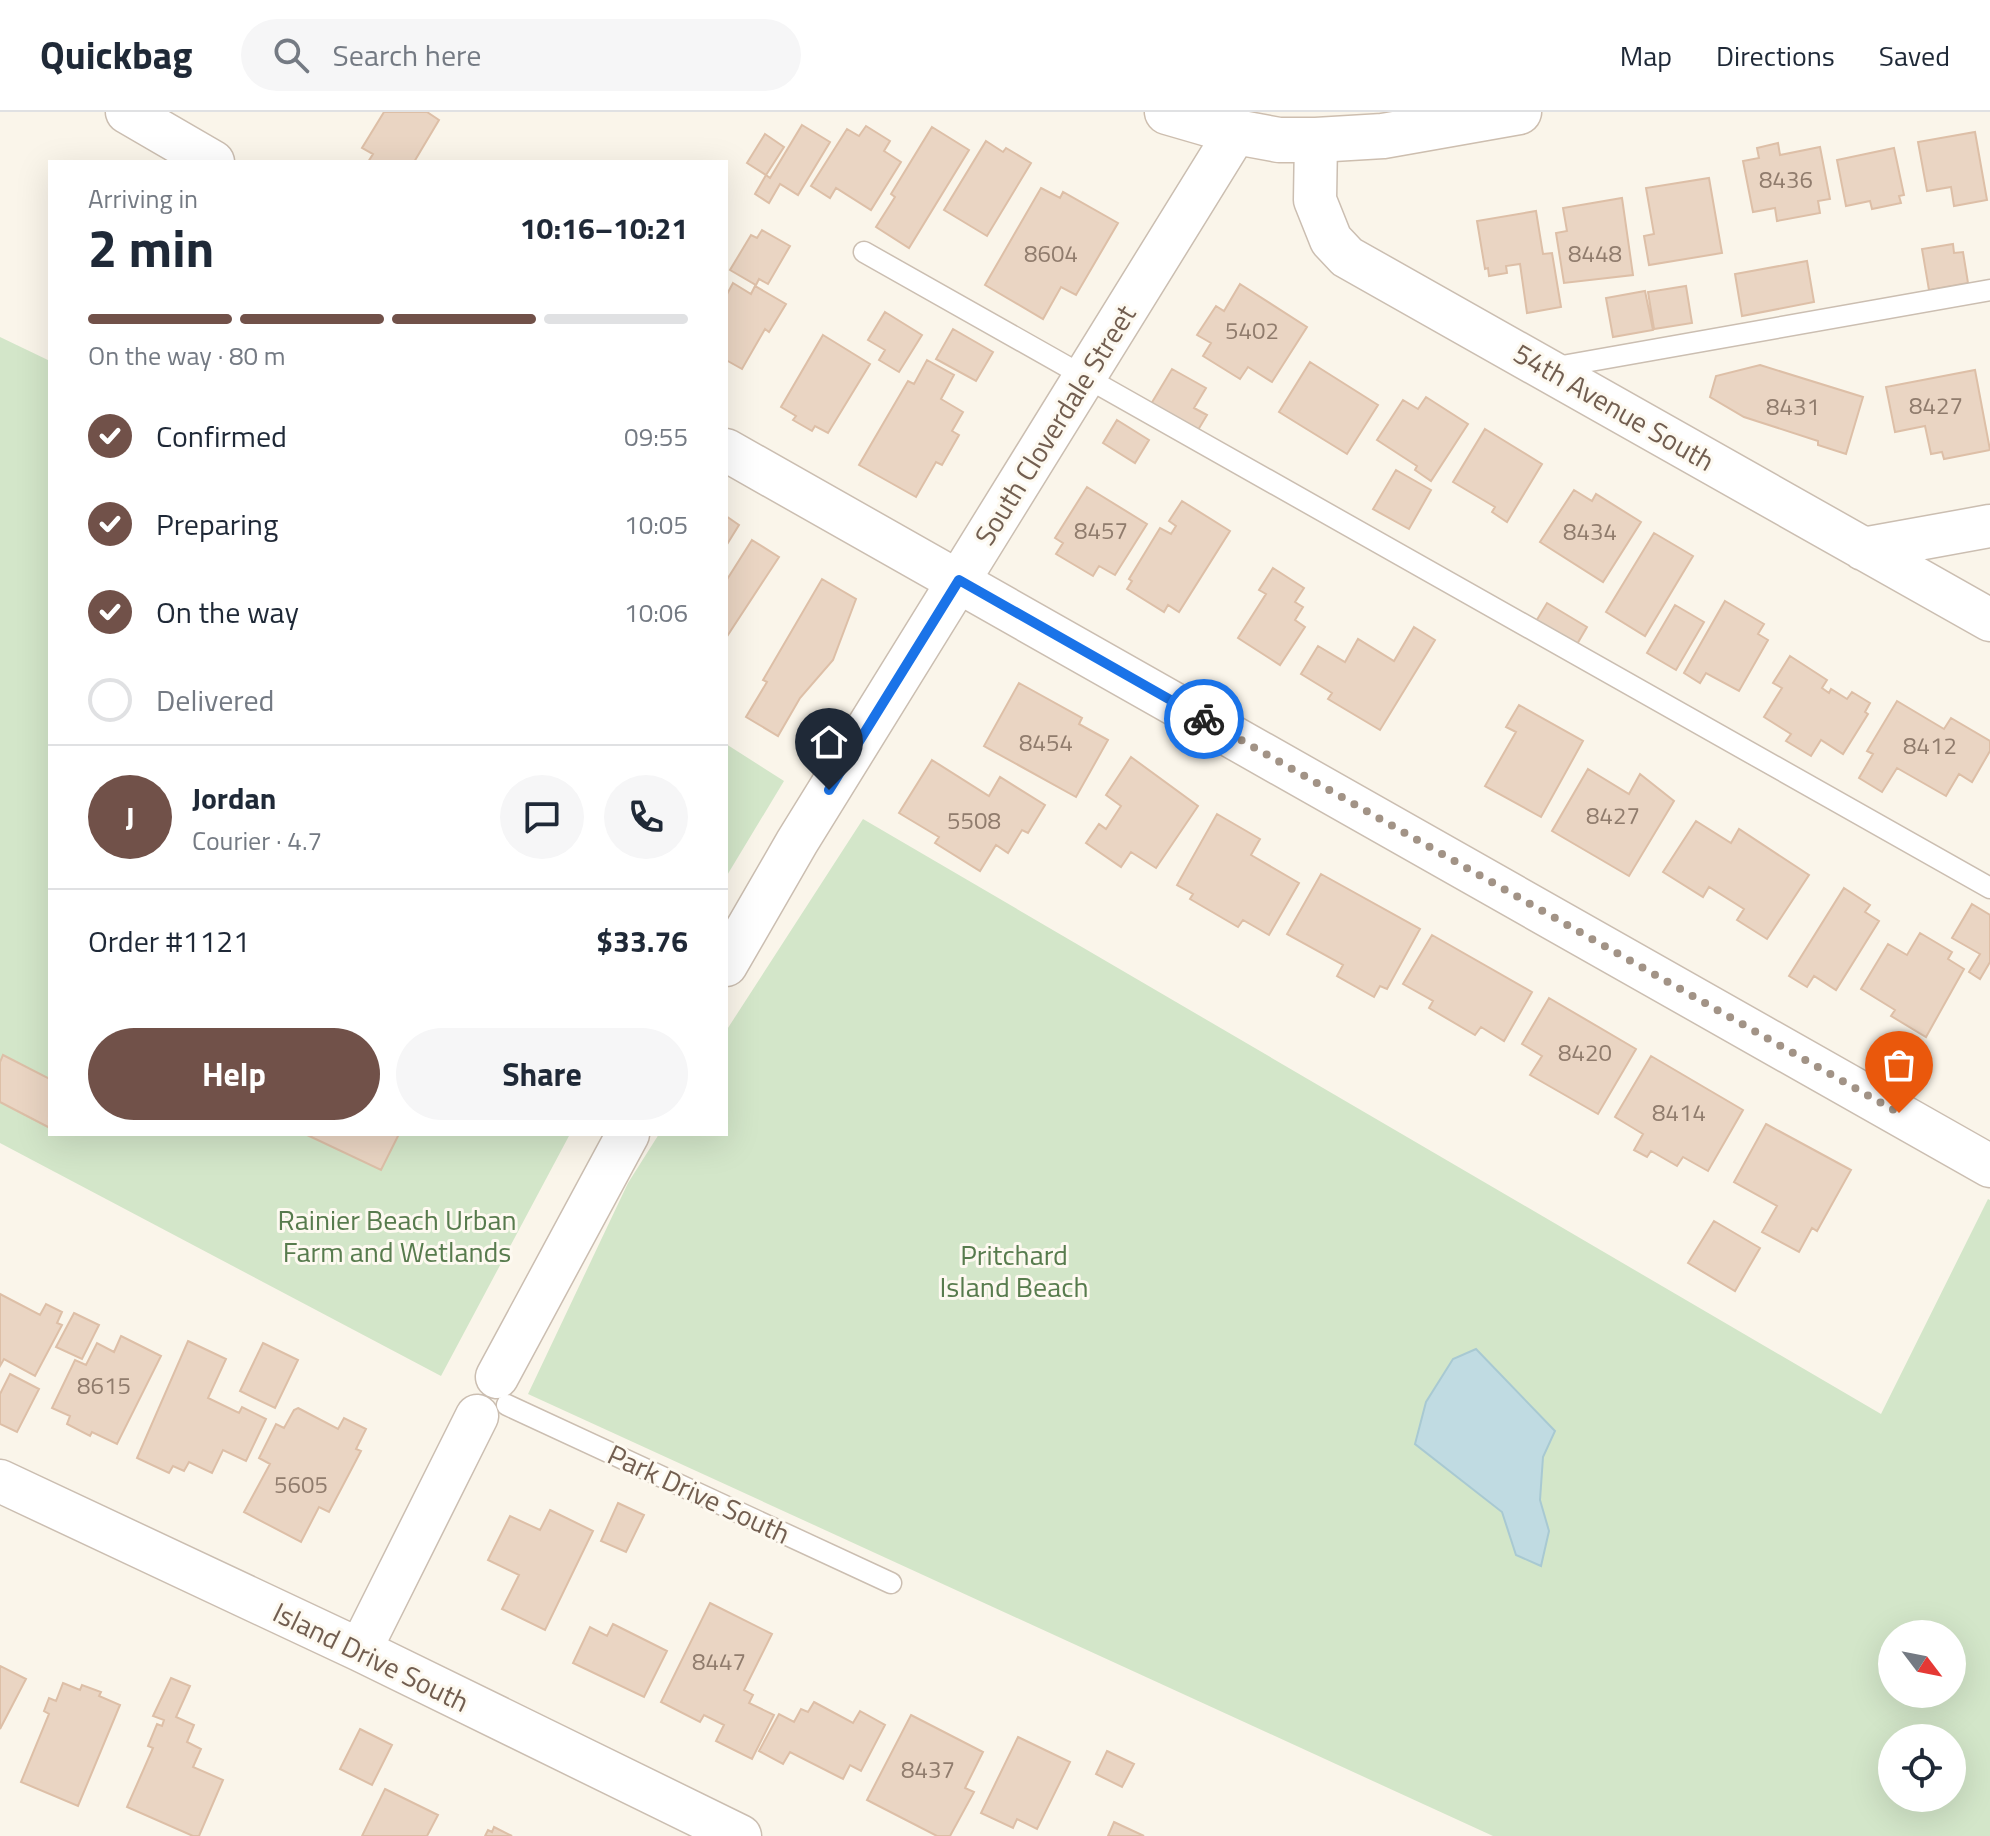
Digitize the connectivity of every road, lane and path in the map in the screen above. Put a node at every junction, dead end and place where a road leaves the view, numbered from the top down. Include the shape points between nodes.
1 (127, 112) edge
2 (1167, 112) edge
3 (1519, 112) edge
4 (1236, 132) junction
5 (1316, 140) junction
6 (210, 160) edge
7 (864, 252) dead end
8 (1990, 290) edge
9 (1547, 368) junction
10 (1085, 376) junction
11 (728, 451) edge
12 (1990, 526) edge
13 (1863, 549) junction
14 (959, 580) junction
15 (1990, 620) edge
16 (1990, 888) edge
17 (728, 962) edge
18 (627, 1136) edge
19 (1990, 1166) edge
20 (494, 1399) junction
21 (0, 1481) edge
22 (891, 1583) dead end
23 (360, 1650) junction
24 (740, 1836) edge

1 - 6 street
2 - 4 street
3 - 5 street via 1383,136
4 - 5 street
4 - 10 street, South Cloverdale Street
5 - 9 street, 54th Avenue South via 1315,200 1331,240 1347,257
7 - 10 lane
8 - 9 lane
9 - 13 street, 54th Avenue South
10 - 14 street, South Cloverdale Street
10 - 16 lane
11 - 14 street
12 - 13 street
13 - 15 street, 54th Avenue South
14 - 17 street, South Cloverdale Street
14 - 19 street
18 - 20 street
20 - 22 lane, Park Drive South
20 - 23 street
21 - 23 street, Island Drive South
23 - 24 street, Island Drive South

